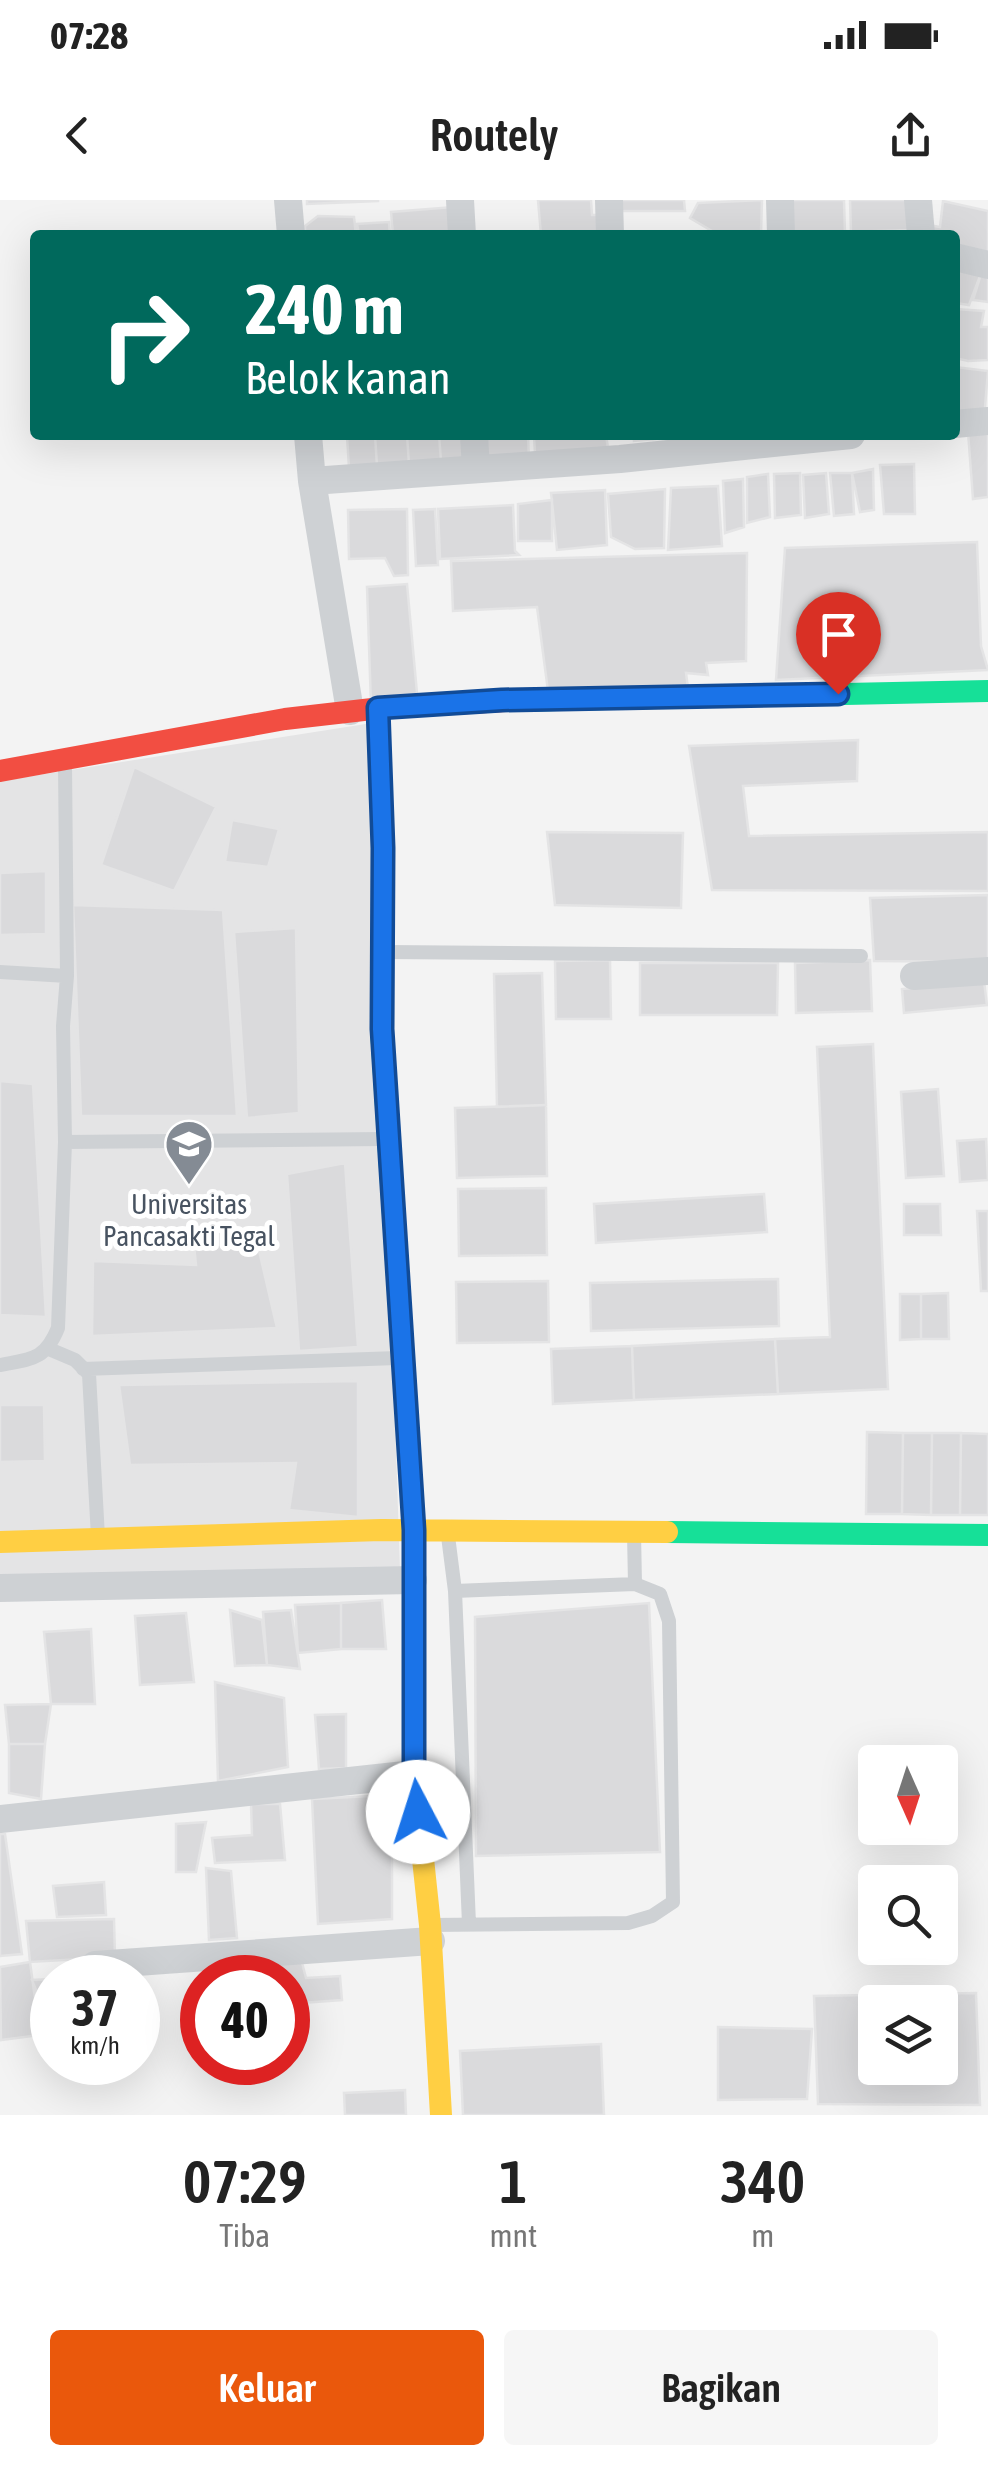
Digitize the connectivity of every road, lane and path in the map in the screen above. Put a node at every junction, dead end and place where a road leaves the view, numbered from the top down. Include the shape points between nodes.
1 (288, 200) edge
2 (460, 200) edge
3 (609, 200) edge
4 (780, 200) edge
5 (918, 200) edge
6 (291, 230) edge
7 (462, 230) edge
8 (610, 230) edge
9 (781, 230) edge
10 (920, 230) edge
11 (960, 258) edge
12 (988, 265) edge
13 (988, 421) edge
14 (960, 424) edge
15 (308, 440) edge
16 (474, 440) edge
17 (749, 440) edge
18 (620, 447) edge
19 (476, 469) junction
20 (312, 481) junction
21 (988, 691) edge
22 (378, 708) junction
23 (350, 712) junction
24 (65, 758) junction
25 (0, 771) edge
26 (380, 952) junction
27 (861, 956) dead end
28 (988, 971) edge
29 (0, 972) edge
30 (67, 976) junction
31 (914, 976) dead end
32 (390, 1140) junction
33 (65, 1142) junction
34 (50, 1349) junction
35 (403, 1358) junction
36 (0, 1365) edge
37 (83, 1368) junction
38 (414, 1530) junction
39 (447, 1530) junction
40 (634, 1532) junction
41 (988, 1535) edge
42 (98, 1538) junction
43 (0, 1542) edge
44 (414, 1580) junction
45 (635, 1584) junction
46 (0, 1588) edge
47 (454, 1591) junction
48 (414, 1774) junction
49 (0, 1818) edge
50 (470, 1924) junction
51 (431, 1933) junction
52 (160, 1960) edge
53 (441, 2115) edge

1 - 6 street
2 - 7 street
3 - 8 street
4 - 9 street
5 - 10 street
11 - 12 street
13 - 14 street
15 - 20 street
16 - 19 street
17 - 18 street
18 - 19 street
19 - 20 street
20 - 23 street
21 - 22 street
22 - 23 street
22 - 26 street
23 - 24 street
24 - 25 street
24 - 30 lane
26 - 27 lane
26 - 32 street
28 - 31 street
29 - 30 lane
30 - 33 lane
32 - 33 lane
32 - 35 street
33 - 34 lane via 58,1328
34 - 36 lane
34 - 37 lane
35 - 37 lane
35 - 38 street
37 - 42 lane via 93,1404
38 - 39 street
38 - 42 street
38 - 44 street
39 - 40 street
39 - 47 lane
40 - 41 street
40 - 45 lane
42 - 43 street
44 - 46 street
44 - 48 street
45 - 47 lane
45 - 50 lane via 660,1594 668,1621 673,1902 628,1923
47 - 50 lane
48 - 49 street
48 - 51 street
50 - 51 lane
51 - 52 street
51 - 53 street

